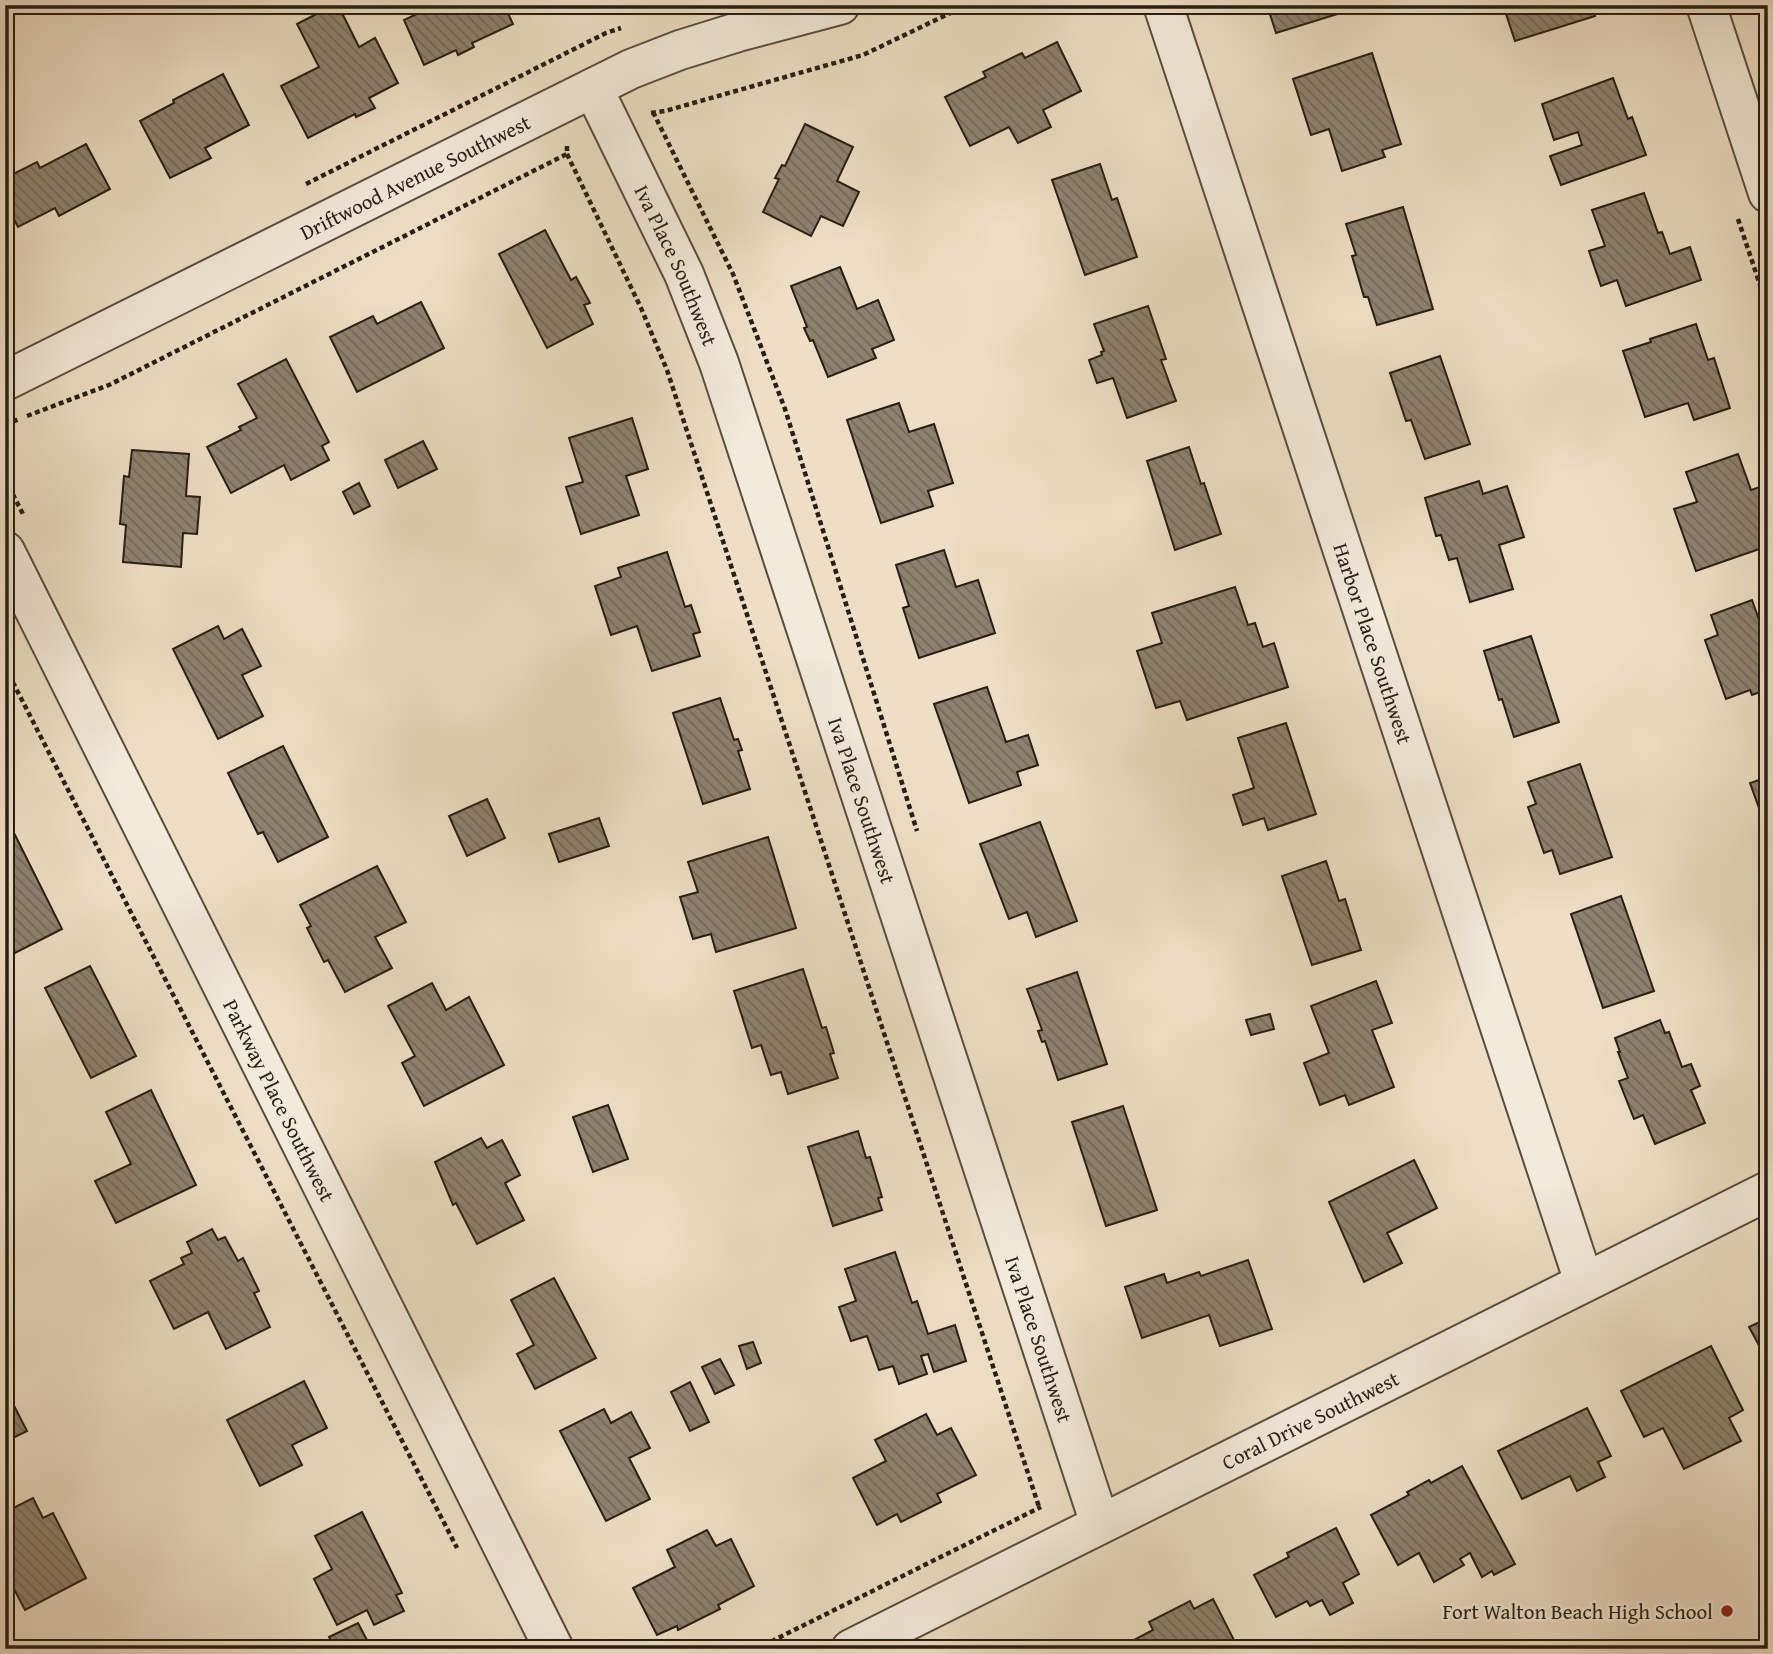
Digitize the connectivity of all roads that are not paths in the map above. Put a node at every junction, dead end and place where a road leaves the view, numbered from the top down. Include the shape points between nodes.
1 (840, 5) edge
2 (1163, 5) edge
3 (1706, 5) edge
4 (600, 102) junction
5 (1768, 193) edge
6 (5, 382) edge
7 (5, 551) edge
8 (1768, 1191) edge
9 (1584, 1282) junction
10 (1100, 1524) junction
11 (554, 1649) edge
12 (851, 1649) edge

1 - 4 street, Driftwood Avenue Southwest via 680,50 631,69
2 - 9 street, Harbor Place Southwest
3 - 5 street
4 - 6 street, Driftwood Avenue Southwest
4 - 10 street, Iva Place Southwest via 684,274 719,363
7 - 11 street, Parkway Place Southwest
8 - 9 street, Coral Drive Southwest
9 - 10 street, Coral Drive Southwest
10 - 12 street, Coral Drive Southwest

